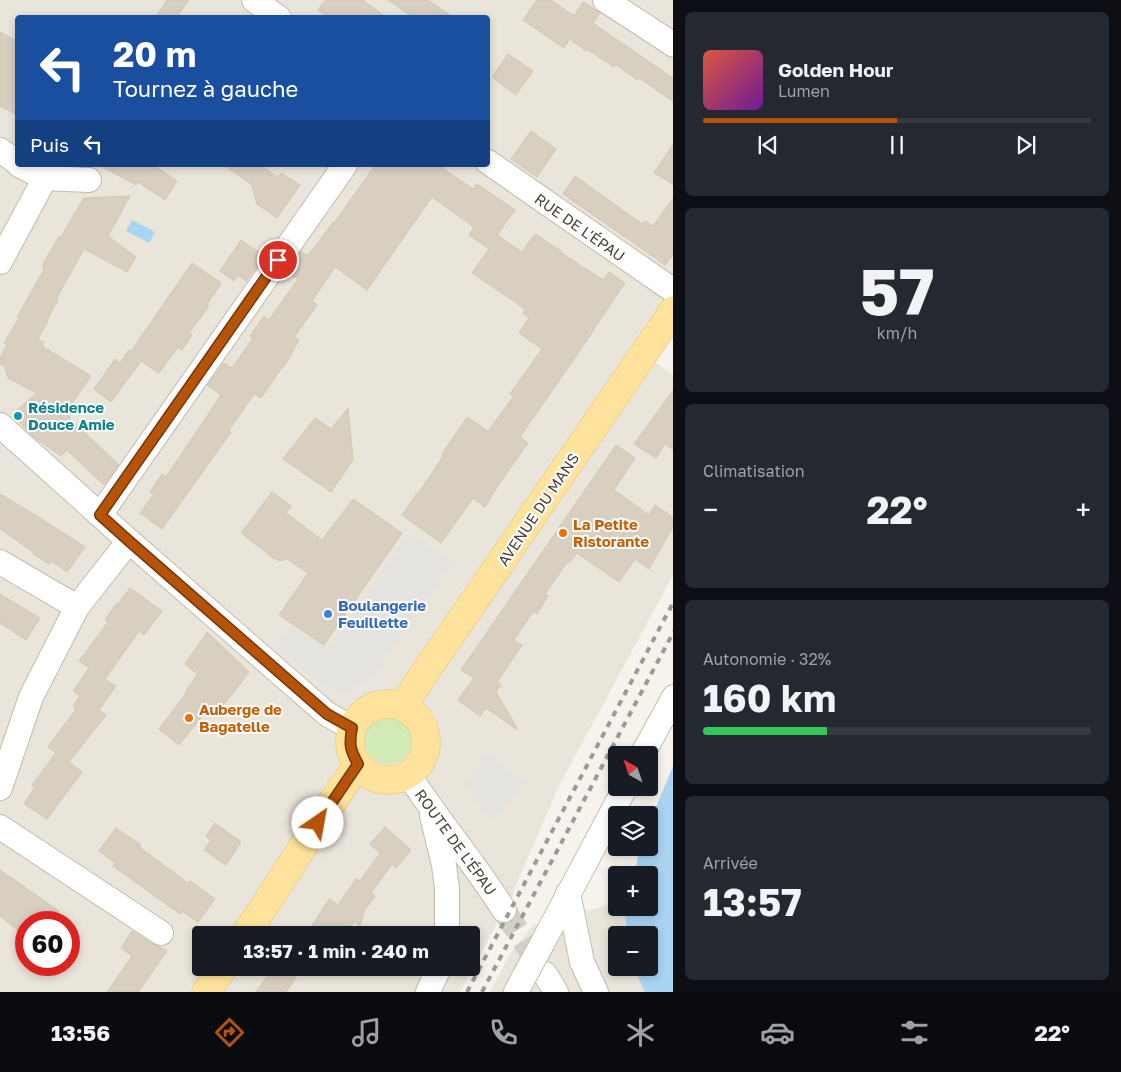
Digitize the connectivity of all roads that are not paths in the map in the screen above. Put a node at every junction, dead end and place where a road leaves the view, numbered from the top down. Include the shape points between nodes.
1 (254, 0) edge
2 (605, 0) edge
3 (275, 15) edge
4 (673, 44) edge
5 (0, 150) edge
6 (15, 162) edge
7 (490, 163) edge
8 (24, 167) edge
9 (344, 167) edge
10 (45, 178) junction
11 (89, 180) dead end
12 (0, 262) edge
13 (673, 290) edge
14 (673, 311) edge
15 (0, 424) edge
16 (100, 515) junction
17 (129, 541) junction
18 (0, 562) edge
19 (77, 607) junction
20 (673, 699) edge
21 (402, 706) junction
22 (352, 728) junction
23 (647, 746) edge
24 (358, 764) junction
25 (408, 774) junction
26 (0, 788) edge
27 (621, 796) edge
28 (430, 807) junction
29 (0, 827) edge
30 (568, 893) junction
31 (504, 910) tunnel mouth
32 (252, 926) edge
33 (448, 926) edge
34 (161, 933) dead end
35 (217, 976) edge
36 (538, 984) edge
37 (206, 992) edge
38 (596, 992) edge

1 - 3 street
2 - 4 street
5 - 6 street
7 - 13 street, RUE DE L'ÉPAU
8 - 10 street
9 - 16 street
10 - 11 street
10 - 12 street
14 - 21 main road, AVENUE DU MANS
15 - 16 street
16 - 17 street
17 - 19 street
17 - 22 street via 327,714
18 - 19 street
19 - 26 street via 31,697
20 - 23 street
21 - 22 main road via 377,705 366,711
21 - 25 main road via 419,720 426,742 419,763
22 - 24 main road via 350,746
24 - 25 main road via 364,772 383,779
24 - 32 main road
25 - 28 street, ROUTE DE L'ÉPAU
27 - 30 street
28 - 31 street, ROUTE DE L'ÉPAU
28 - 33 street via 444,865
29 - 34 street
30 - 36 street, bridge via 543,942
30 - 38 street via 582,962
35 - 37 main road

